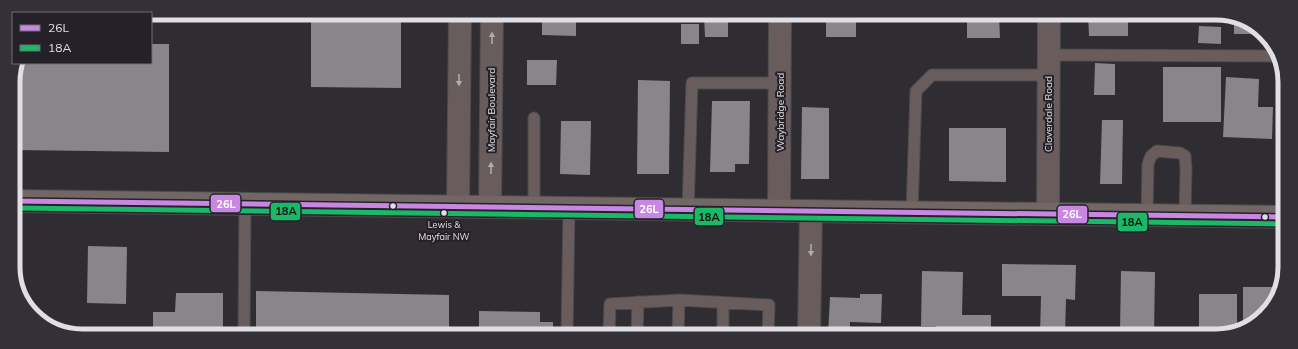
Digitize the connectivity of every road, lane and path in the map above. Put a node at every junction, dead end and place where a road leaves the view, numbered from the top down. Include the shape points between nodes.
1 (460, 20) edge
2 (492, 20) edge
3 (780, 20) edge
4 (1049, 20) edge
5 (1272, 56) edge
6 (1049, 65) junction
7 (780, 83) junction
8 (534, 118) dead end
9 (20, 202) edge
10 (245, 204) junction
11 (458, 207) junction
12 (490, 207) junction
13 (534, 208) junction
14 (569, 208) junction
15 (688, 210) junction
16 (779, 211) junction
17 (811, 211) junction
18 (912, 212) junction
19 (1048, 214) junction
20 (1146, 215) junction
21 (1185, 215) junction
22 (1278, 217) edge
23 (679, 300) junction
24 (638, 302) junction
25 (723, 304) junction
26 (244, 329) edge
27 (567, 329) edge
28 (609, 329) edge
29 (637, 329) edge
30 (678, 329) edge
31 (723, 329) edge
32 (768, 329) edge
33 (809, 329) edge

1 -> 11 street
12 -> 2 street, Mayfair Boulevard
3 - 7 street, Waybridge Road
4 - 6 street, Cloverdale Road
5 - 6 lane
6 - 18 lane via 932,75 916,91
6 - 19 street, Cloverdale Road
7 - 15 lane via 692,83
7 - 16 street, Waybridge Road
8 - 13 lane
9 - 10 main road
10 - 11 main road
10 - 26 lane
11 - 12 main road
12 - 13 main road
13 - 14 main road
14 - 15 main road
14 - 27 lane
15 - 16 main road
16 - 17 main road
17 - 18 main road
17 -> 33 street
18 - 19 main road
19 - 20 main road
20 - 21 main road
20 - 21 lane via 1148,164 1151,156 1157,151 1180,152 1185,156
21 - 22 main road
23 - 24 lane
23 - 25 lane
23 - 30 lane
24 - 28 lane via 610,304
24 - 29 lane
25 - 31 lane
25 - 32 lane via 769,305

